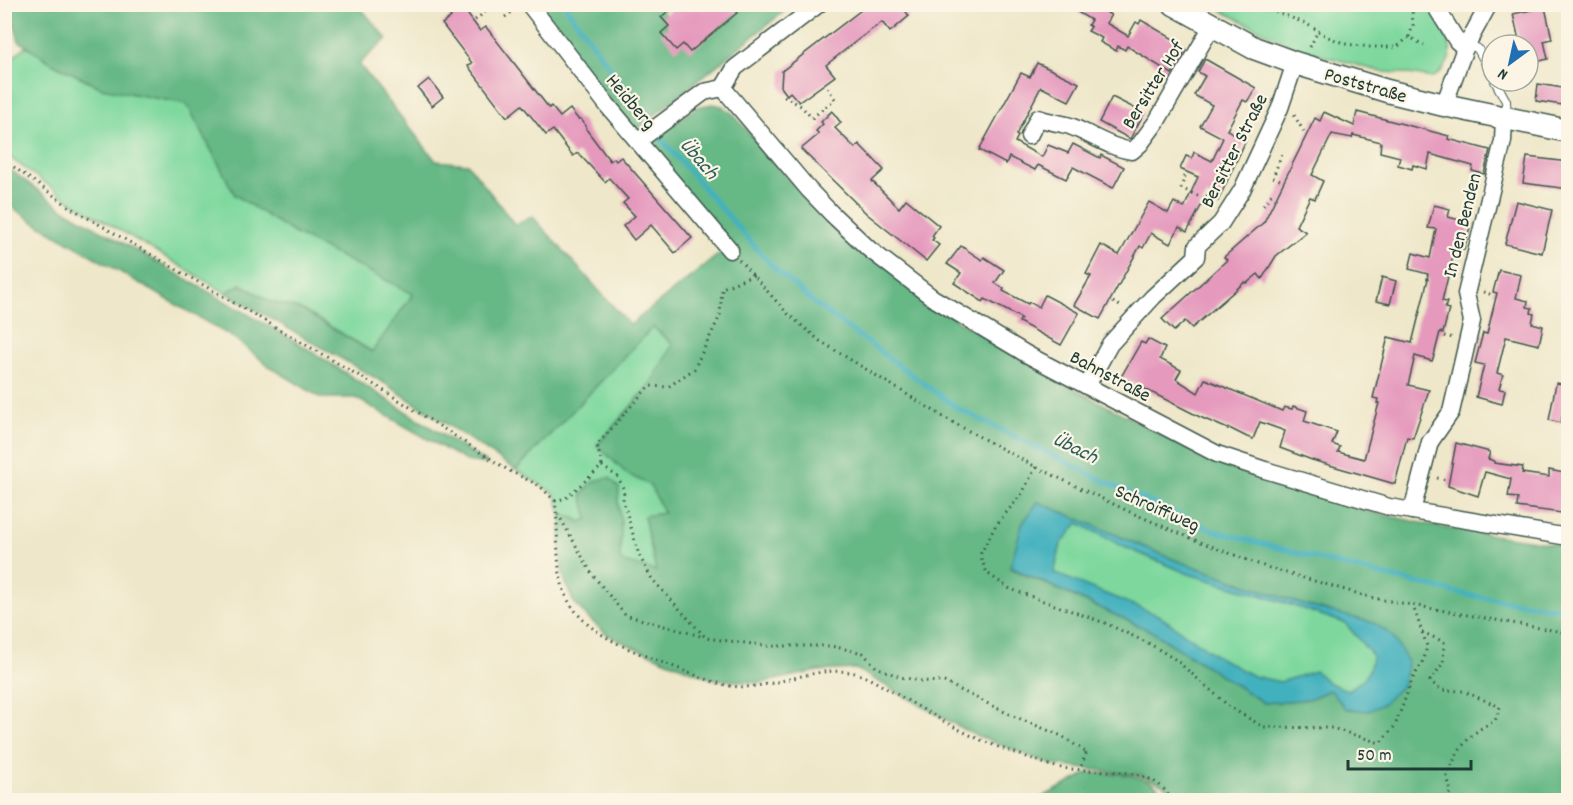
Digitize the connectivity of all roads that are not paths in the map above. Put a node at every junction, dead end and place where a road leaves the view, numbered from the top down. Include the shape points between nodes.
1 (529, 4) edge
2 (819, 4) edge
3 (1174, 4) edge
4 (1434, 4) edge
5 (1488, 4) edge
6 (1212, 26) junction
7 (1466, 45) junction
8 (1480, 53) edge
9 (1301, 59) junction
10 (723, 88) junction
11 (1502, 93) edge
12 (1444, 105) junction
13 (1505, 118) junction
14 (1569, 131) edge
15 (1029, 136) dead end
16 (638, 141) junction
17 (730, 250) road end
18 (1087, 386) junction
19 (1412, 511) junction
20 (1569, 537) edge

1 - 16 street, Heidberg
2 - 10 street via 735,68
3 - 6 main road, Poststraße
4 - 7 street via 1457,41
5 - 7 street
6 - 9 main road, Poststraße via 1254,48
6 - 15 street, Bersitter Hof via 1157,121 1132,151 1038,117
7 - 8 lane
7 - 12 street
9 - 12 main road, Poststraße via 1387,91
9 - 18 street, Bersitter Straße via 1259,155 1221,223 1197,246 1196,257 1110,344
10 - 16 street via 704,92
10 - 18 street, Bahnstraße via 809,190 869,249 933,298
11 - 13 lane via 1506,101
12 - 13 main road, Poststraße
13 - 14 main road, Poststraße
13 - 19 street, In den Benden via 1466,296 1472,324 1451,411 1430,442
16 - 17 street, Heidberg
18 - 19 street, Bahnstraße via 1217,454
19 - 20 street, Bahnstraße

